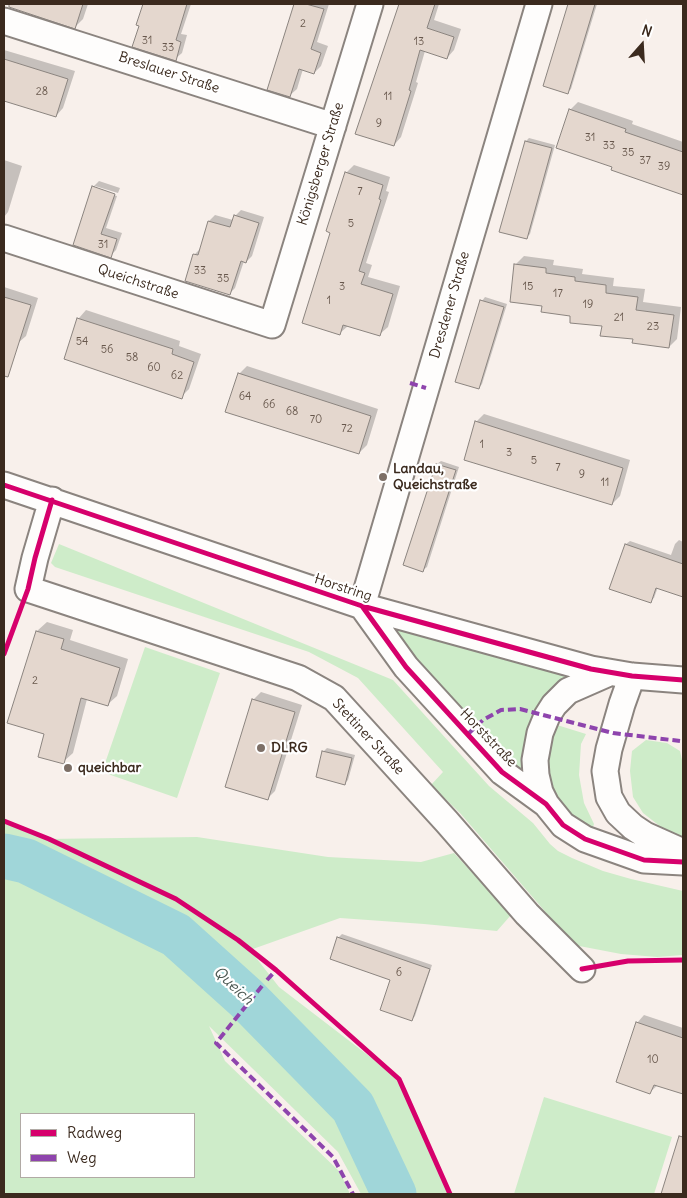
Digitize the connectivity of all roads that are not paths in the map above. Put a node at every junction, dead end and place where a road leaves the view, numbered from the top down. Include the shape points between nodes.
1 (370, 4) edge
2 (539, 4) edge
3 (4, 21) edge
4 (333, 126) junction
5 (4, 238) edge
6 (272, 325) joint
7 (4, 485) edge
8 (52, 500) junction
9 (362, 606) junction
10 (621, 674) junction
11 (683, 680) edge
12 (546, 804) junction
13 (683, 852) edge
14 (683, 862) edge
15 (582, 969) dead end

1 - 4 street, Königsberger Straße
2 - 9 street, Dresdener Straße
3 - 4 street, Breslauer Straße
4 - 6 street, Königsberger Straße
5 - 6 street, Queichstraße
7 - 8 street, Horstring
8 - 9 street, Horstring
8 - 15 street, Stettiner Straße via 28,589 298,678 334,698 527,914
9 - 10 street, Horstring via 555,660
9 - 12 street, Horststraße via 406,666 502,772
10 - 11 street, Horstring
10 - 12 street, Horststraße via 568,691 547,716 540,733 536,760 537,784
10 - 13 street via 622,704 605,771 609,797 618,813 633,827
12 - 14 street, Horststraße via 563,825 585,839 644,860

